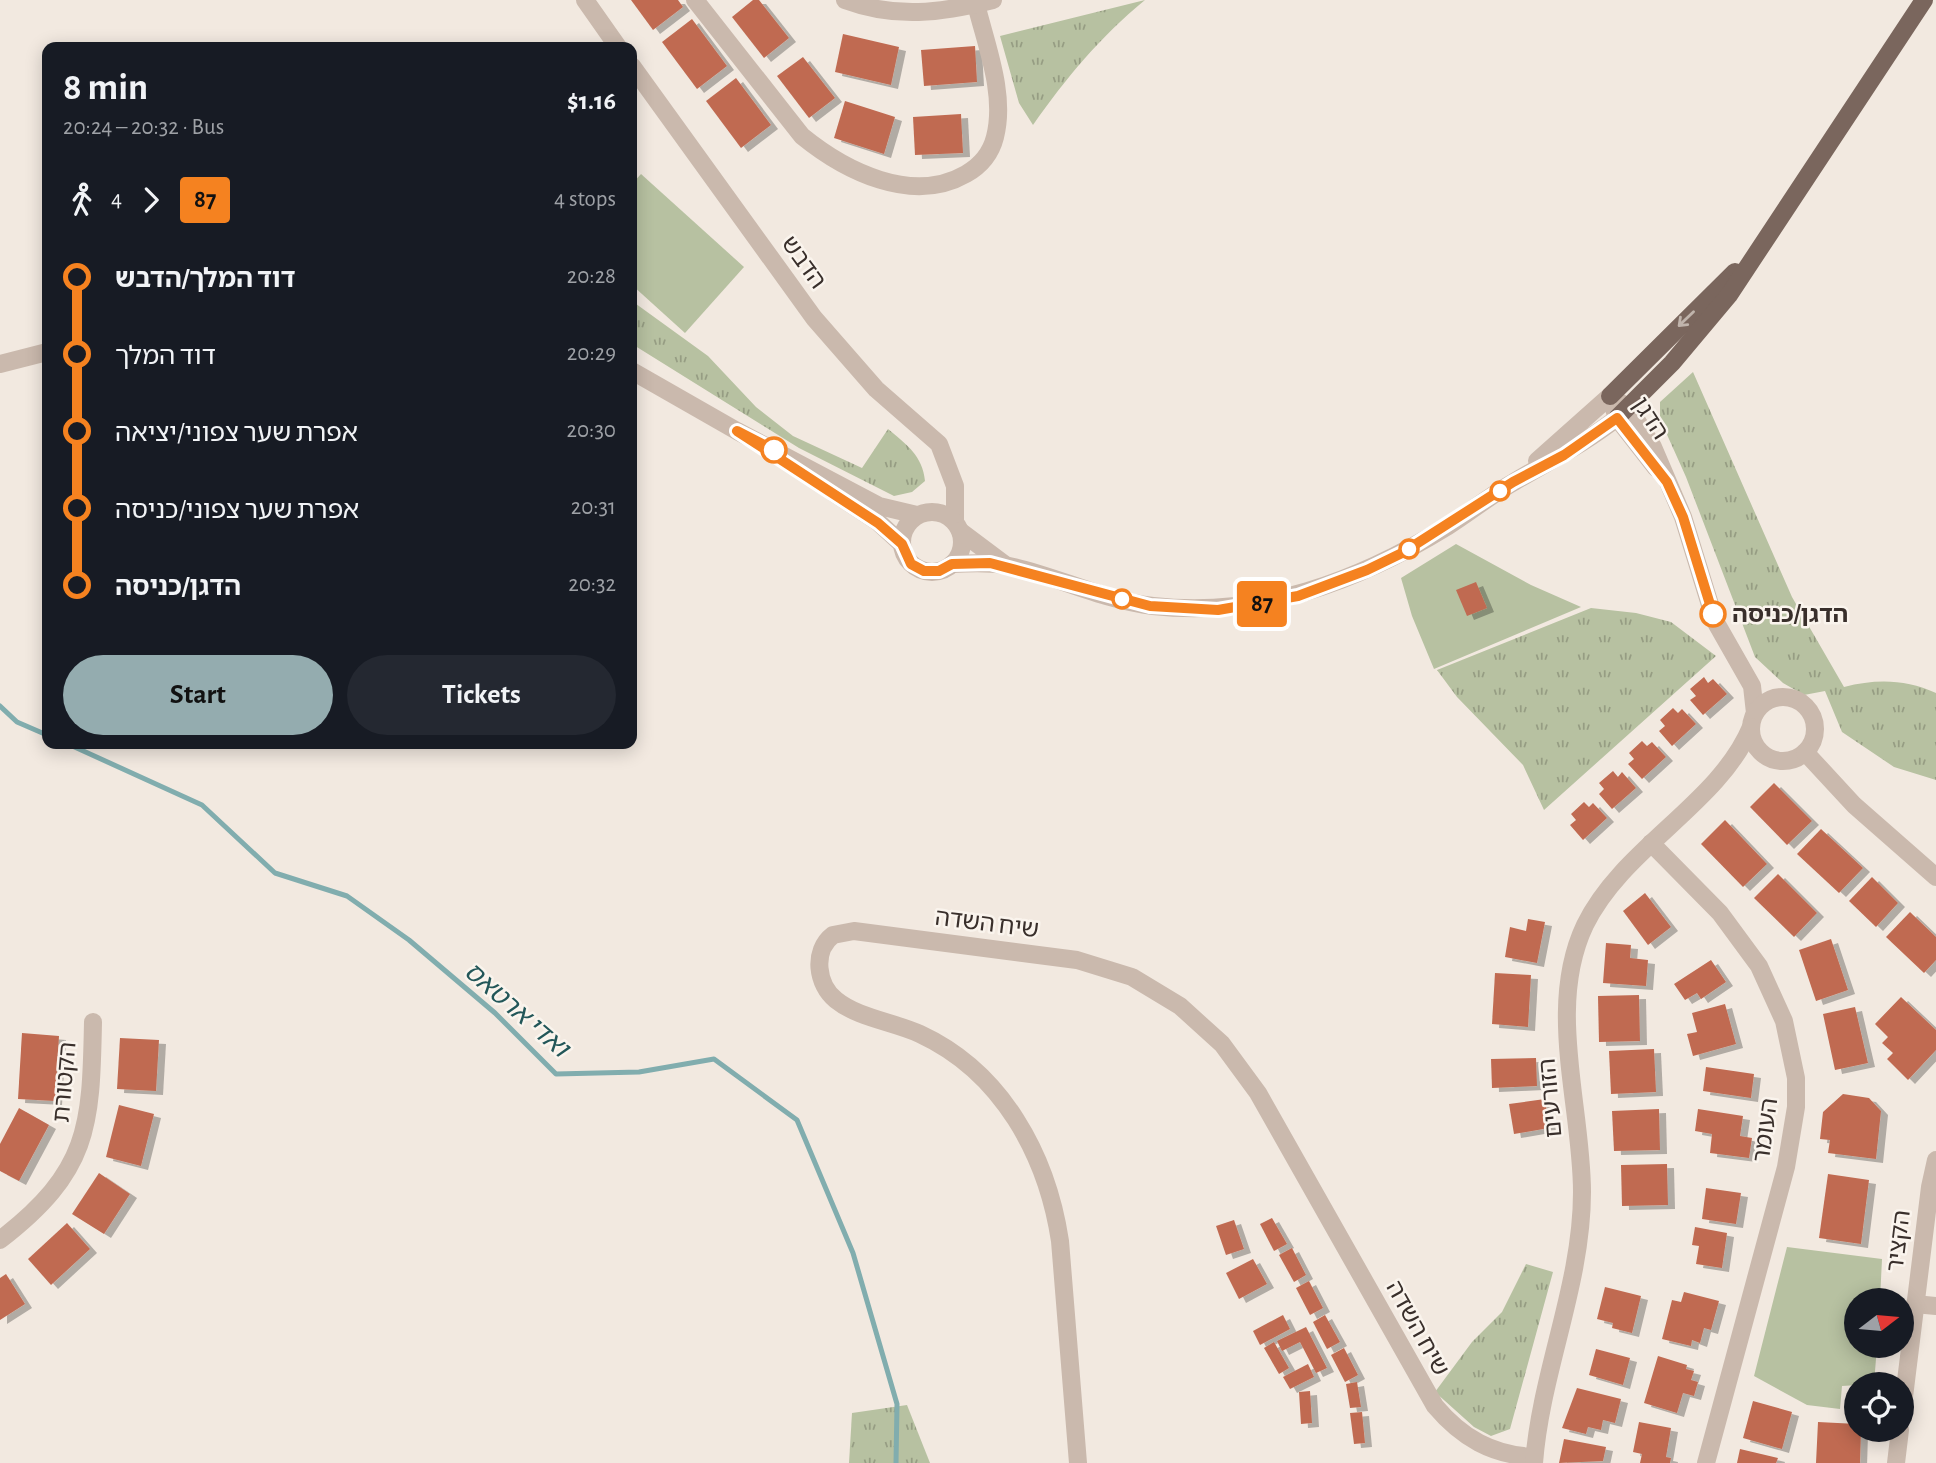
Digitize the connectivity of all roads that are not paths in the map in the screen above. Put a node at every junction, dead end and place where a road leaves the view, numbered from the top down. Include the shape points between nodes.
1 (585, 0) edge
2 (695, 0) edge
3 (845, 0) edge
4 (1924, 0) edge
5 (984, 2) edge
6 (614, 42) edge
7 (637, 73) edge
8 (1753, 255) junction
9 (42, 353) edge
10 (0, 364) edge
11 (637, 374) edge
12 (1610, 396) junction
13 (1623, 413) junction
14 (737, 431) junction
15 (951, 472) junction
16 (1513, 482) junction
17 (922, 514) junction
18 (957, 526) junction
19 (902, 544) junction
20 (952, 564) junction
21 (1007, 566) junction
22 (1743, 670) junction
23 (1790, 697) junction
24 (1753, 720) junction
25 (1805, 752) junction
26 (1777, 761) junction
27 (1717, 777) junction
28 (1651, 843) junction
29 (1936, 877) edge
30 (93, 1021) dead end
31 (1936, 1160) edge
32 (0, 1240) edge
33 (1915, 1304) junction
34 (1936, 1306) edge
35 (1907, 1372) edge
36 (1899, 1442) edge
37 (1534, 1460) edge
38 (1079, 1463) edge
39 (1706, 1463) edge
40 (1896, 1463) edge

1 - 6 street
2 - 5 street via 816,147 863,173 924,186 947,183 970,172 986,157 995,136 996,91
3 - 5 street via 872,10 913,15
4 - 8 main road
7 - 15 street, הדבש via 814,318 876,389 939,444
8 -> 12 main road
8 - 13 main road via 1709,319
9 - 10 street
11 - 14 street
12 - 13 street, הדגן
12 - 16 street
13 - 16 street via 1564,455
13 - 22 street, הדגן via 1653,447 1683,517 1716,621
14 - 17 street via 879,506
14 - 19 street via 860,510
15 - 17 street via 945,490
15 - 18 street, הדבש
16 - 21 street via 1448,526 1367,570 1298,596 1260,604 1218,610 1150,606
17 - 18 street via 942,513
17 - 19 street via 905,527
18 - 20 street via 961,549
18 - 21 street
19 - 20 street via 906,558 917,568 932,572
20 - 21 street
22 - 23 street
22 - 24 street, הדגן via 1754,690
23 - 24 street via 1769,699
23 - 25 street via 1807,706 1814,720 1814,740
24 - 26 street via 1756,747
24 - 27 street
25 - 26 street via 1792,760
25 - 29 street via 1854,804
26 - 27 street via 1747,762
27 - 28 street, הזורעים
28 - 37 street, הזורעים via 1609,886 1591,913 1570,975 1568,1029 1582,1178 1581,1226
28 - 39 street, העומר via 1720,913 1759,966 1784,1021 1796,1078 1786,1167
30 - 32 street, הקטורת via 92,1094 81,1145 57,1187
31 - 33 street, הקציר
33 - 34 street
33 - 35 street, הקציר
36 - 40 street
37 - 38 street, שיח השדה via 1483,1446 1452,1425 1435,1406 1258,1093 1222,1044 1180,1006 1132,977 1077,960 854,931 833,935 819,961 830,994 845,1006 923,1036 975,1070 1014,1114 1040,1163 1060,1241

